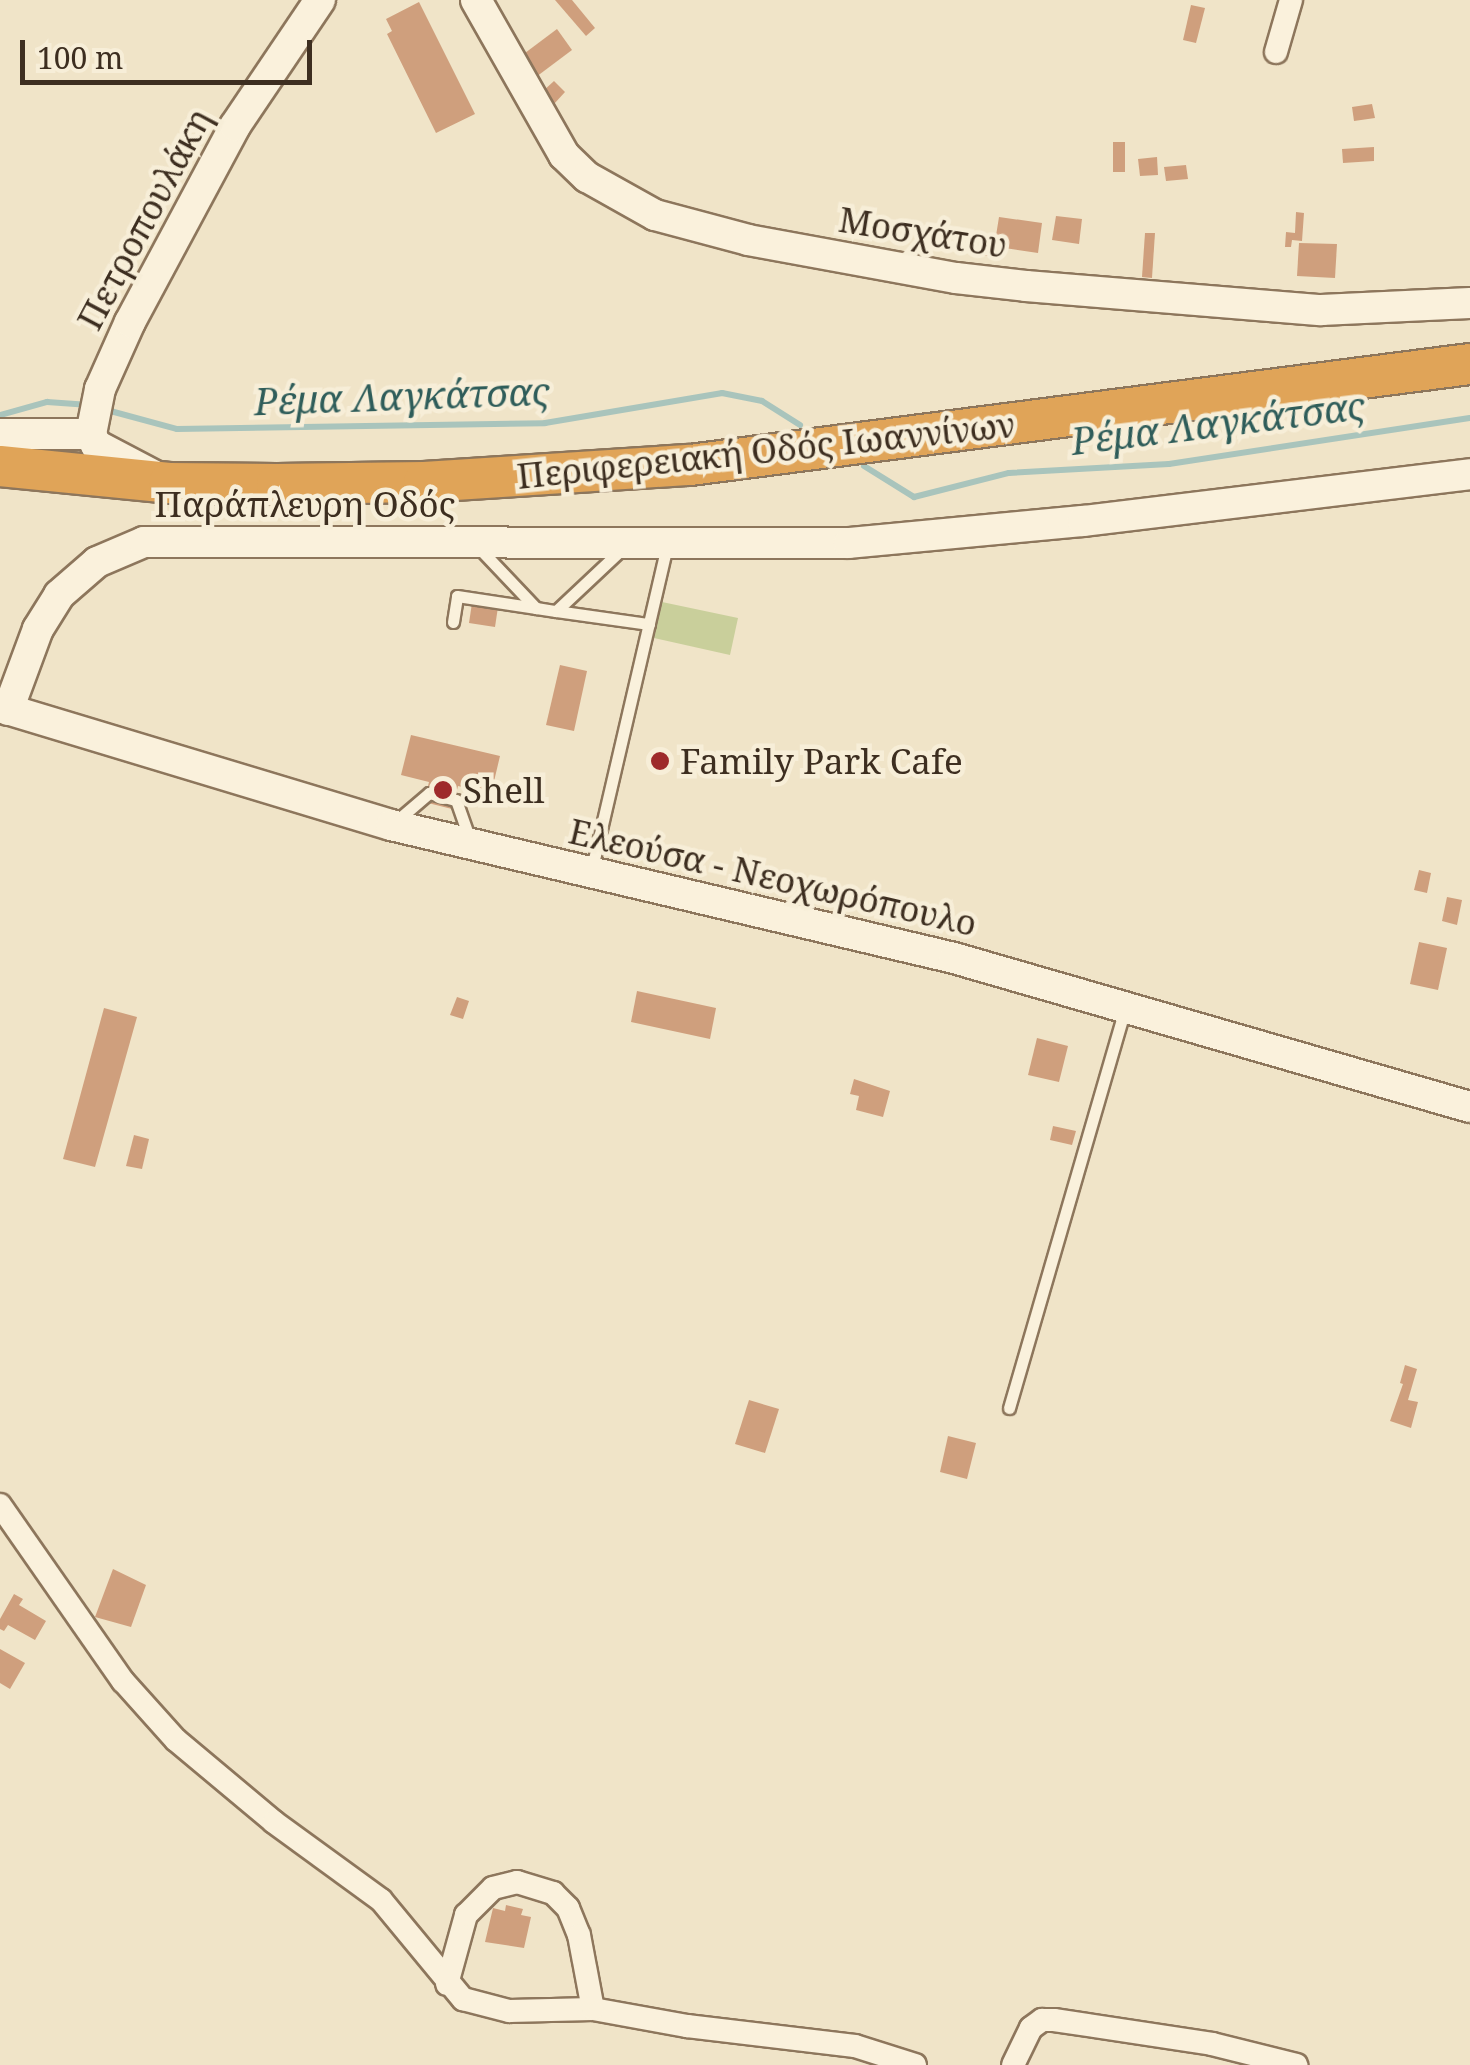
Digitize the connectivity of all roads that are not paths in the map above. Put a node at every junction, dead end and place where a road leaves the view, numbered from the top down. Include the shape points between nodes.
1 (320, 0) edge
2 (476, 0) edge
3 (1290, 0) edge
4 (1276, 52) dead end
5 (1470, 304) edge
6 (1470, 364) edge
7 (92, 427) junction
8 (0, 434) edge
9 (0, 466) edge
10 (1470, 474) edge
11 (169, 483) junction
12 (471, 540) junction
13 (631, 540) junction
14 (668, 540) junction
15 (536, 608) junction
16 (556, 610) junction
17 (453, 622) dead end
18 (649, 624) junction
19 (2, 715) edge
20 (592, 873) junction
21 (1126, 1004) junction
22 (1470, 1107) edge
23 (1010, 1408) dead end
24 (0, 1505) edge
25 (447, 1984) junction
26 (593, 2009) junction
27 (915, 2065) edge
28 (1012, 2065) edge
29 (1296, 2065) edge

1 - 7 street, Πετροπουλάκη via 236,126 130,322 100,389
2 - 5 street, Μοσχάτου via 564,155 603,187 655,214 767,243 1026,286 1321,310
3 - 4 street
6 - 11 highway, Περιφερειακή Οδός Ιωαννίνων via 690,465 424,482
7 - 8 street
7 - 11 street via 96,445
9 - 11 highway, Περιφερειακή Οδός Ιωαννίνων
10 - 14 street, Παράπλευρη Οδός via 895,540
12 - 13 street, Παράπλευρη Οδός
12 - 15 lane
12 - 19 street, Παράπλευρη Οδός via 191,539 128,546 77,577 48,610
13 - 14 street, Παράπλευρη Οδός
13 - 16 lane
14 - 18 lane
15 - 16 lane
15 - 17 lane via 457,596
16 - 18 lane
18 - 20 lane
19 - 20 street, Ελεούσα - Νεοχωρόπουλο via 391,826
20 - 21 street, Ελεούσα - Νεοχωρόπουλο
21 - 22 street, Ελεούσα - Νεοχωρόπουλο
21 - 23 lane
24 - 25 street via 123,1682 176,1740 381,1900
25 - 26 street via 486,2008
25 - 26 street via 466,1915 492,1888 517,1882 553,1893 568,1908
26 - 27 street via 855,2046
28 - 29 street via 1042,2020 1212,2044

